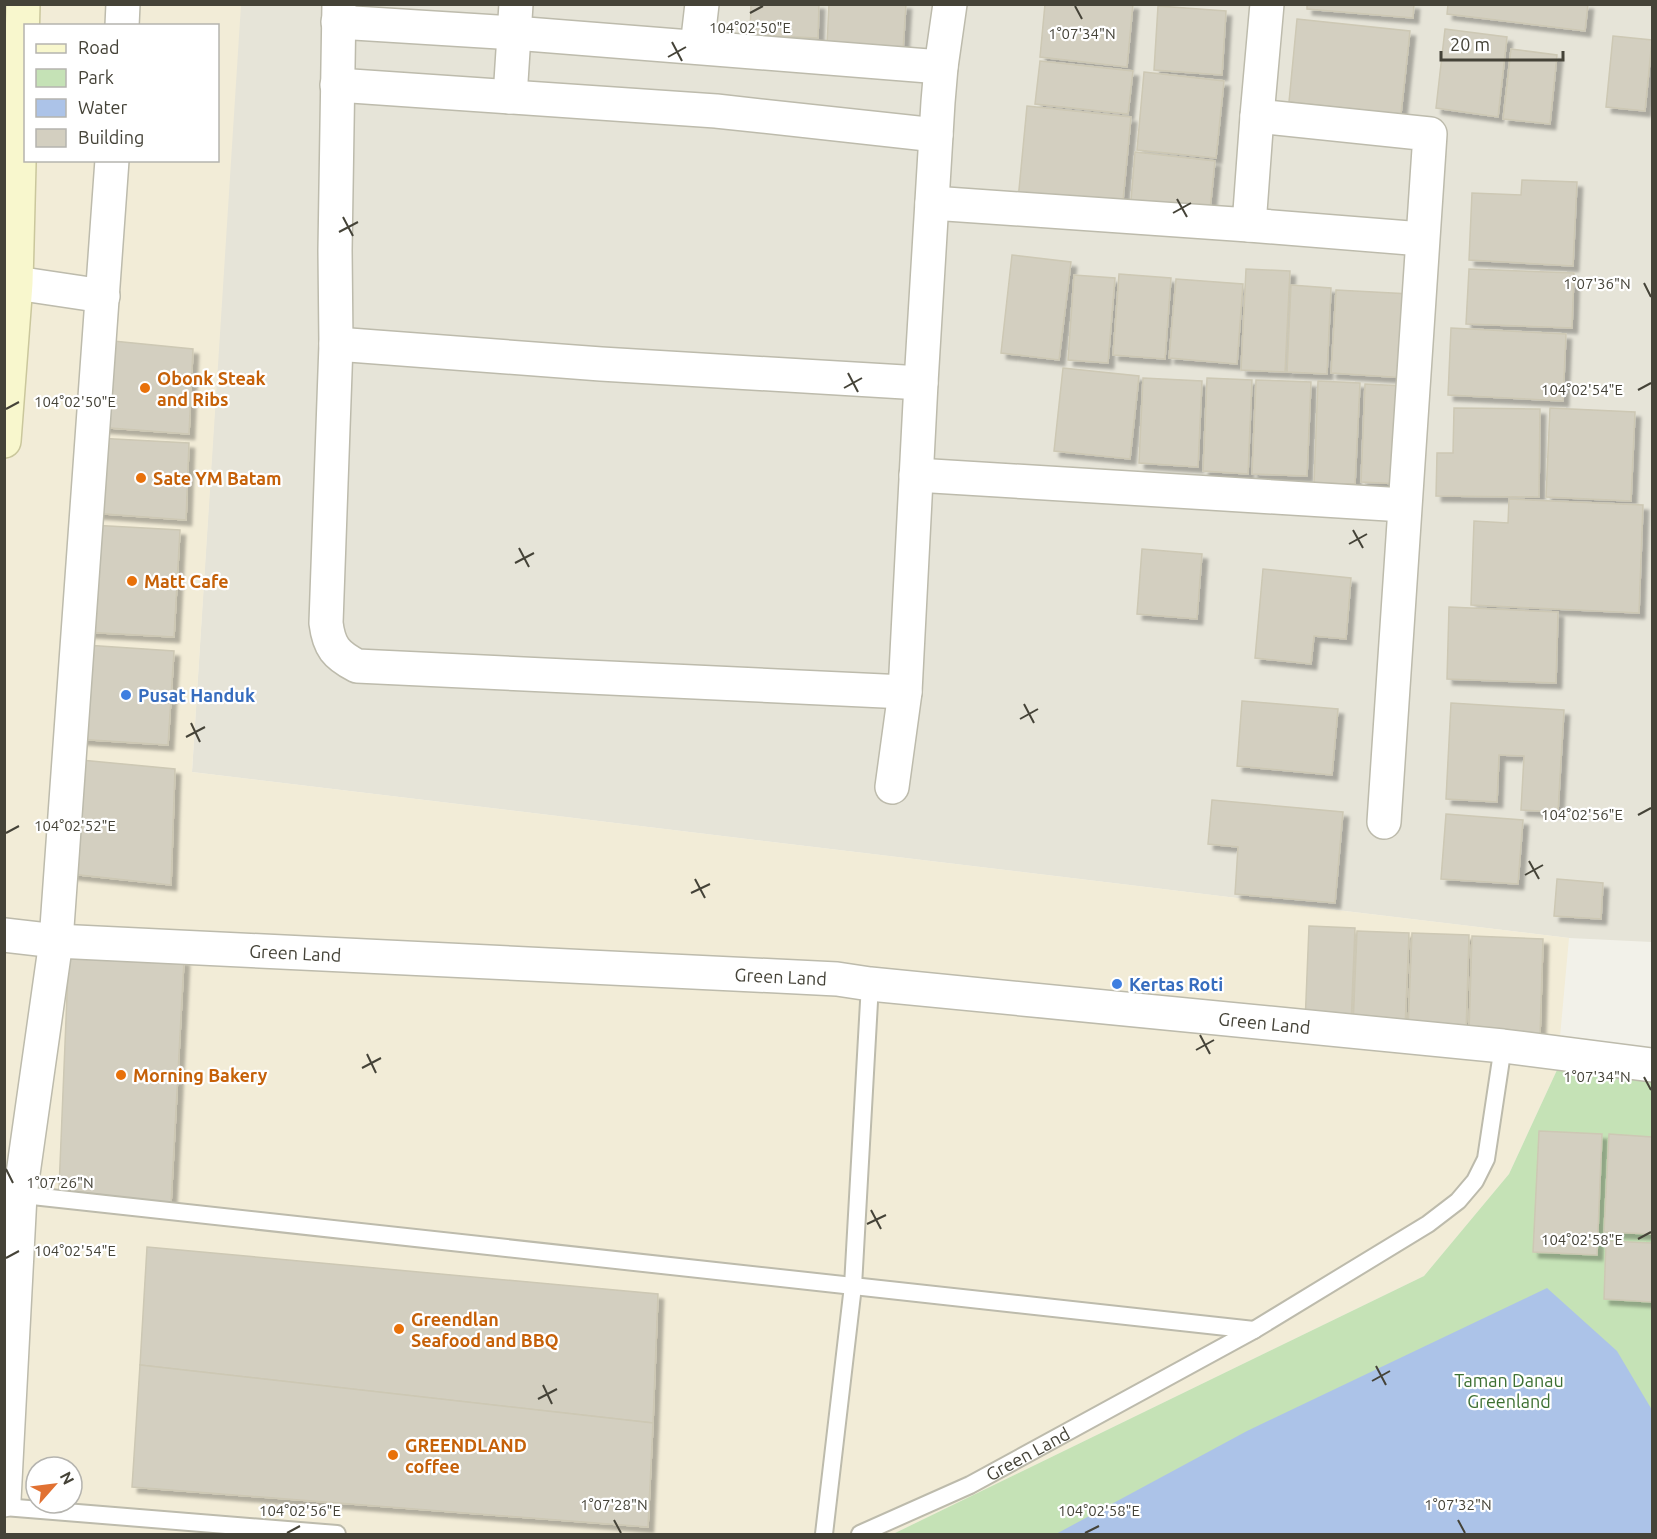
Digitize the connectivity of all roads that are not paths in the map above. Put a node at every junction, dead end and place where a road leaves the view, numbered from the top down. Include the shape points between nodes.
1 (23, 4) edge
2 (123, 4) edge
3 (702, 4) edge
4 (950, 4) edge
5 (1267, 4) edge
6 (339, 13) edge
7 (515, 19) edge
8 (122, 24) edge
9 (696, 47) junction
10 (941, 67) junction
11 (338, 85) junction
12 (510, 97) junction
13 (1257, 116) junction
14 (936, 135) junction
15 (112, 162) edge
16 (932, 202) junction
17 (1250, 225) junction
18 (1422, 239) junction
19 (16, 283) junction
20 (103, 296) junction
21 (336, 344) junction
22 (921, 383) junction
23 (4, 441) edge
24 (916, 475) junction
25 (1404, 505) junction
26 (905, 692) junction
27 (892, 787) dead end
28 (1384, 822) dead end
29 (4, 935) edge
30 (56, 941) junction
31 (870, 984) junction
32 (1503, 1046) junction
33 (1653, 1065) edge
34 (12, 1194) edge
35 (853, 1286) junction
36 (1254, 1330) junction
37 (4, 1500) edge
38 (4, 1507) edge
39 (330, 1534) edge
40 (337, 1534) edge
41 (824, 1534) edge
42 (860, 1534) edge

1 - 19 main road
2 - 8 street
3 - 9 street
4 - 10 street
5 - 13 street
6 - 7 street
6 - 11 street
7 - 9 street
7 - 12 street
9 - 10 street
10 - 14 street
11 - 12 street
11 - 21 street
12 - 14 street via 716,111
13 - 17 street
13 - 18 street via 1430,134
14 - 16 street
15 - 20 street
16 - 17 street
16 - 22 street
17 - 18 street
18 - 25 street
19 - 20 street
19 - 23 main road
20 - 30 street
21 - 22 street
21 - 26 street via 326,623 328,640 340,657 357,666
22 - 24 street
24 - 25 street
24 - 26 street
25 - 28 street
26 - 27 street
29 - 30 street, Green Land
30 - 31 street, Green Land via 837,979
30 - 34 street
31 - 32 street, Green Land
31 - 35 lane
32 - 33 street, Green Land
32 - 36 lane, Green Land via 1486,1159 1458,1202
34 - 35 lane
34 - 37 street
35 - 36 lane
35 - 41 lane
36 - 42 lane, Green Land via 970,1485
38 - 39 lane
39 - 40 lane

